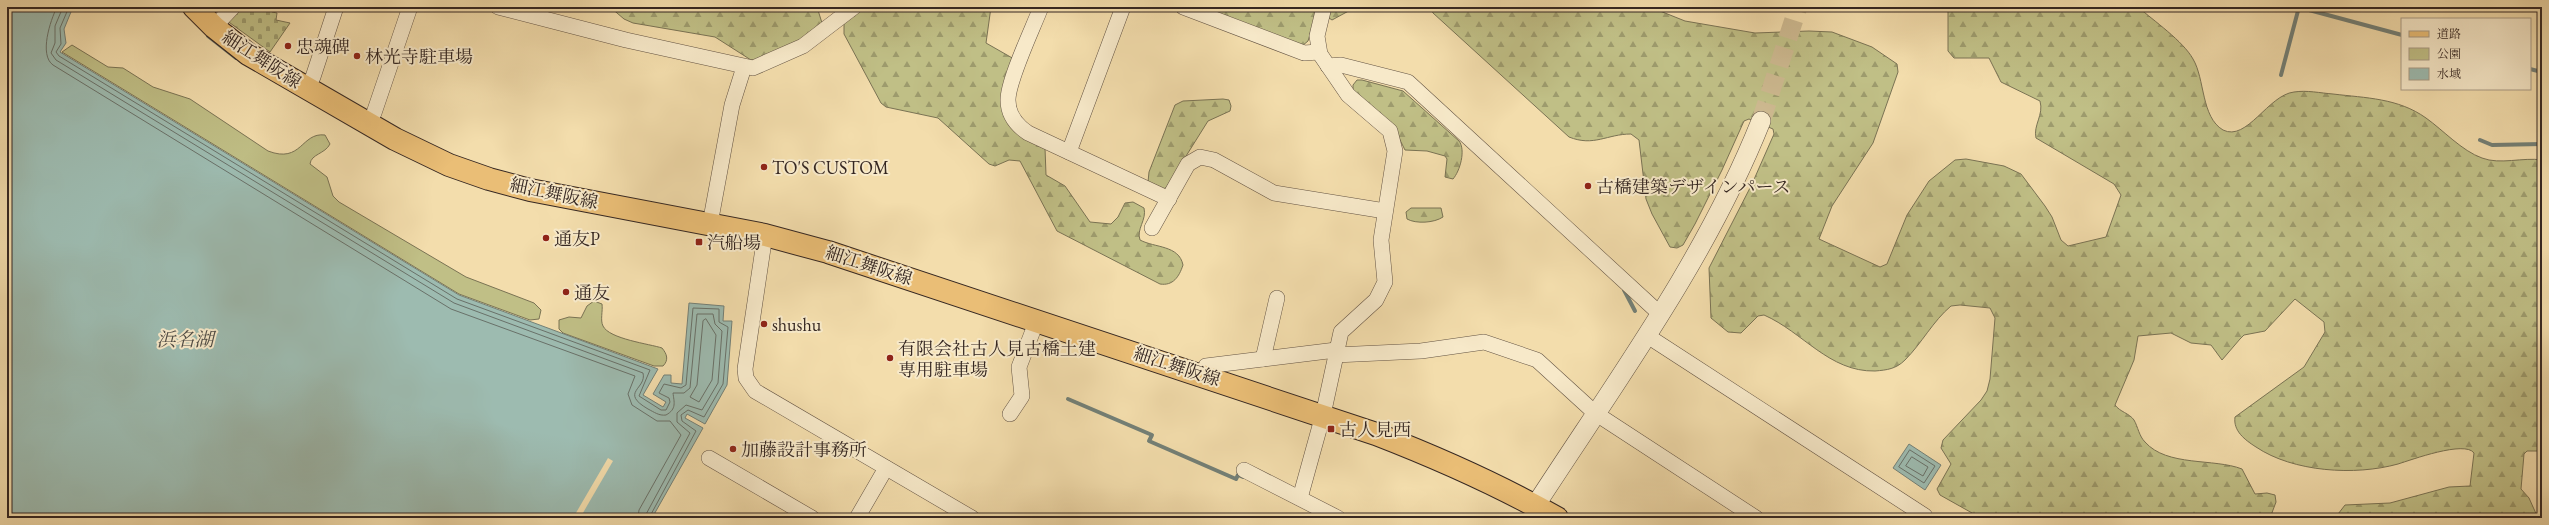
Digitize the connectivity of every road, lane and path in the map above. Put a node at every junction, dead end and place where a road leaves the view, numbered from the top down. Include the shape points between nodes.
1 (194, 7) edge
2 (233, 7) edge
3 (336, 7) edge
4 (410, 7) edge
5 (498, 7) edge
6 (854, 7) edge
7 (1040, 7) edge
8 (1123, 7) edge
9 (1183, 7) edge
10 (1324, 7) edge
11 (214, 28) junction
12 (1319, 52) junction
13 (1328, 66) junction
14 (744, 67) junction
15 (306, 88) junction
16 (1762, 121) tunnel mouth
17 (368, 123) junction
18 (1069, 152) junction
19 (1169, 199) junction
20 (1385, 211) junction
21 (710, 224) junction
22 (1152, 228) dead end
23 (765, 235) junction
24 (1277, 298) dead end
25 (1659, 313) junction
26 (1037, 320) junction
27 (1646, 335) junction
28 (1336, 352) junction
29 (1263, 359) junction
30 (1203, 375) junction
31 (1595, 413) junction
32 (1010, 414) dead end
33 (1323, 415) junction
34 (709, 458) dead end
35 (886, 468) junction
36 (1244, 470) dead end
37 (1300, 498) junction
38 (1535, 506) junction
39 (1925, 517) edge
40 (812, 518) edge
41 (857, 518) edge
42 (972, 518) edge
43 (1338, 518) edge
44 (1557, 518) edge
45 (1756, 518) edge

1 - 11 main road, 細江舞阪線
2 - 11 street
3 - 15 street via 312,78
4 - 17 street
5 - 14 street
6 - 14 street via 803,46 762,66
7 - 18 street via 1009,92 1009,111 1013,120 1028,133
8 - 18 street
9 - 12 street via 1304,53
10 - 12 street via 1317,36
11 - 15 main road, 細江舞阪線 via 248,54
12 - 13 street
13 - 20 street via 1348,95 1382,123 1394,140 1395,151
13 - 25 street via 1341,65 1408,82
14 - 21 street via 732,105
15 - 17 main road, 細江舞阪線
16 - 25 street via 1720,212
17 - 21 main road, 細江舞阪線 via 428,156 489,179 530,190
18 - 19 street
19 - 20 street via 1188,164 1194,160 1207,158 1274,193
19 - 22 street
20 - 28 street via 1381,240 1385,272 1381,292 1376,300 1341,332
21 - 23 main road, 細江舞阪線
23 - 26 main road, 細江舞阪線 via 828,252
23 - 35 street via 745,369 749,385 755,391
24 - 29 street
25 - 27 street
26 - 30 main road, 細江舞阪線
26 - 32 street via 1018,367 1022,396
27 - 31 street
27 - 39 street
28 - 29 street
28 - 31 street via 1421,351 1475,342 1493,344 1537,360
28 - 33 street
29 - 30 street via 1206,366
30 - 33 main road, 細江舞阪線
31 - 38 street
31 - 45 street
33 - 37 street
33 - 38 main road, 細江舞阪線 via 1427,454
34 - 40 street
35 - 41 street
35 - 42 street
36 - 37 street
37 - 43 street
38 - 44 main road, 細江舞阪線

